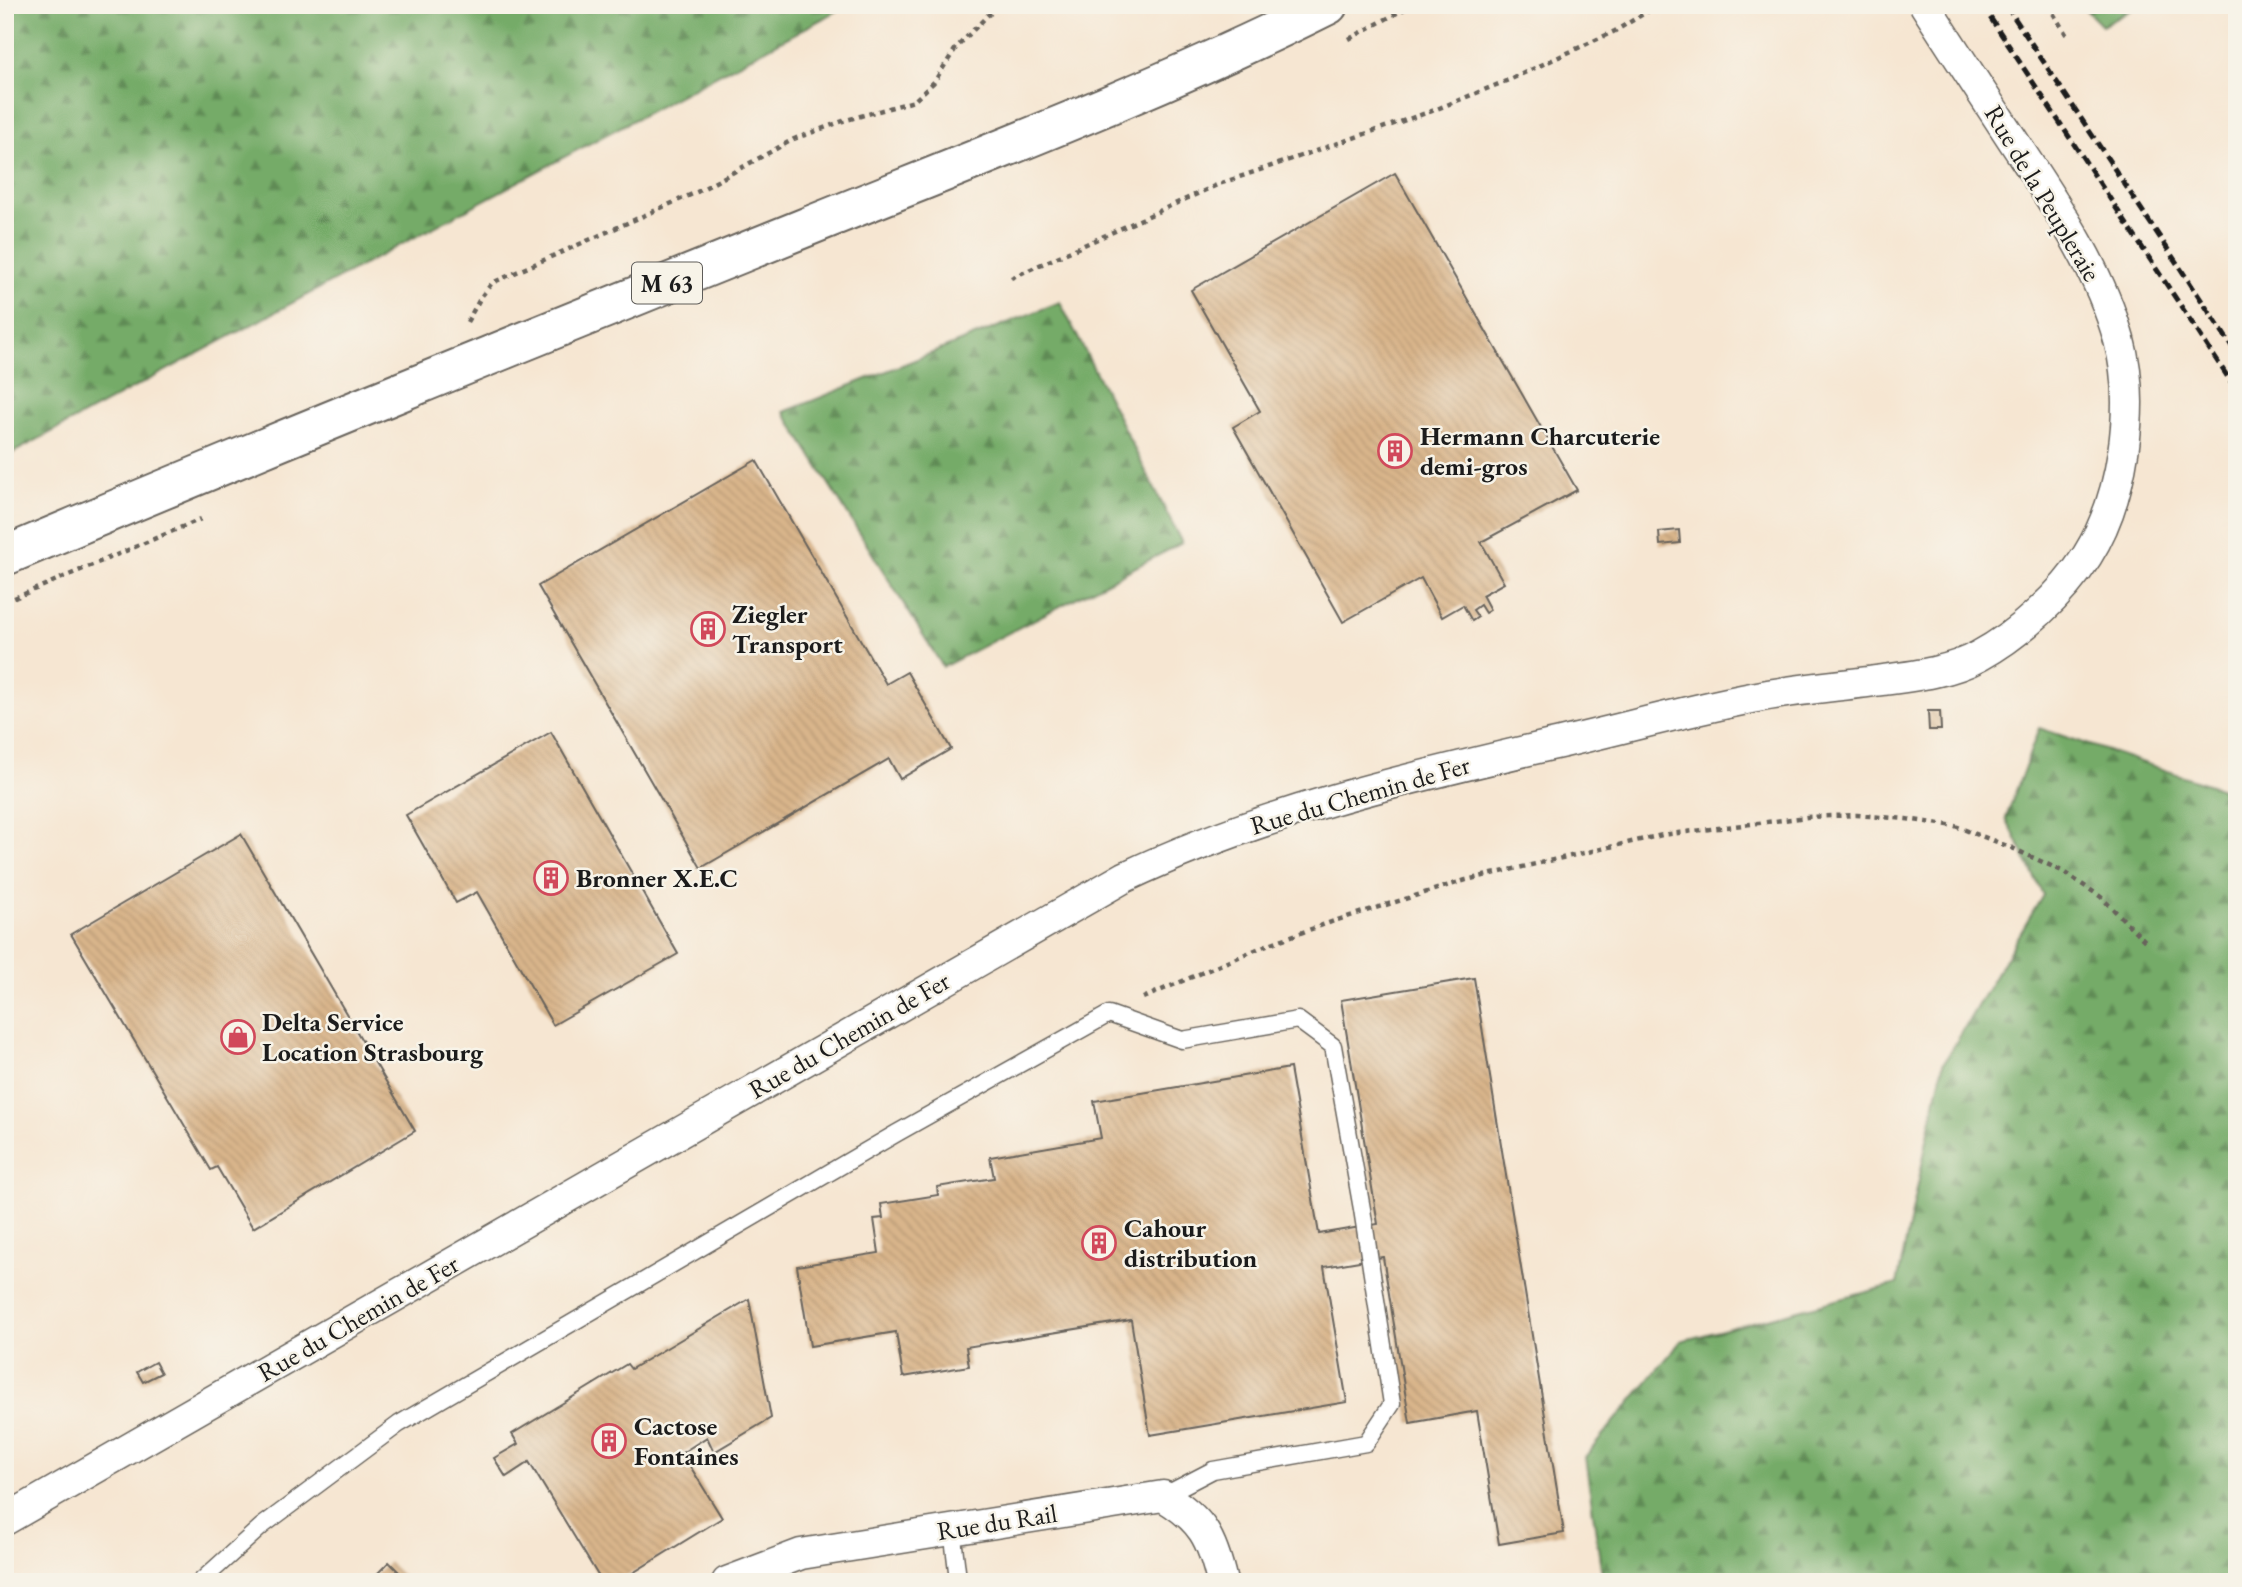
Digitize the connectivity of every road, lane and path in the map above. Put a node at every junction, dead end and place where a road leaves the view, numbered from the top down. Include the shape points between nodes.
1 (1004, 5) edge
2 (1328, 5) edge
3 (1658, 5) edge
4 (1924, 5) edge
5 (2048, 5) edge
6 (2069, 39) dead end
7 (1011, 278) dead end
8 (453, 370) junction
9 (5, 556) edge
10 (1754, 697) joint
11 (2148, 944) dead end
12 (1109, 1014) junction
13 (1163, 1496) junction
14 (5, 1520) edge
15 (952, 1530) junction
16 (958, 1579) dead end
17 (200, 1582) edge
18 (727, 1582) edge
19 (1222, 1582) edge

1 - 8 path via 957,48 914,101 794,139 697,192 492,284 468,321
2 - 8 main road, M 63 via 1085,114
3 - 7 path via 1615,31 1511,79 1219,184
4 - 10 street, Rue de la Peupleraie via 2058,210 2105,294 2129,394 2109,509 2087,556 2051,600 2012,636 1975,659 1930,674
5 - 6 path
8 - 9 main road, M 63
10 - 14 street, Rue du Chemin de Fer via 1337,798 1226,833 1146,867
11 - 12 path via 2101,897 2062,871 2010,847 1955,827 1906,819 1807,817 1662,835 1465,880 1269,944
12 - 13 lane via 1182,1040 1298,1020 1333,1046 1392,1404 1366,1443 1213,1470
12 - 17 lane via 399,1424 262,1527
13 - 15 street, Rue du Rail
13 - 19 street via 1186,1510 1204,1531
15 - 16 lane
15 - 18 street, Rue du Rail via 801,1554

